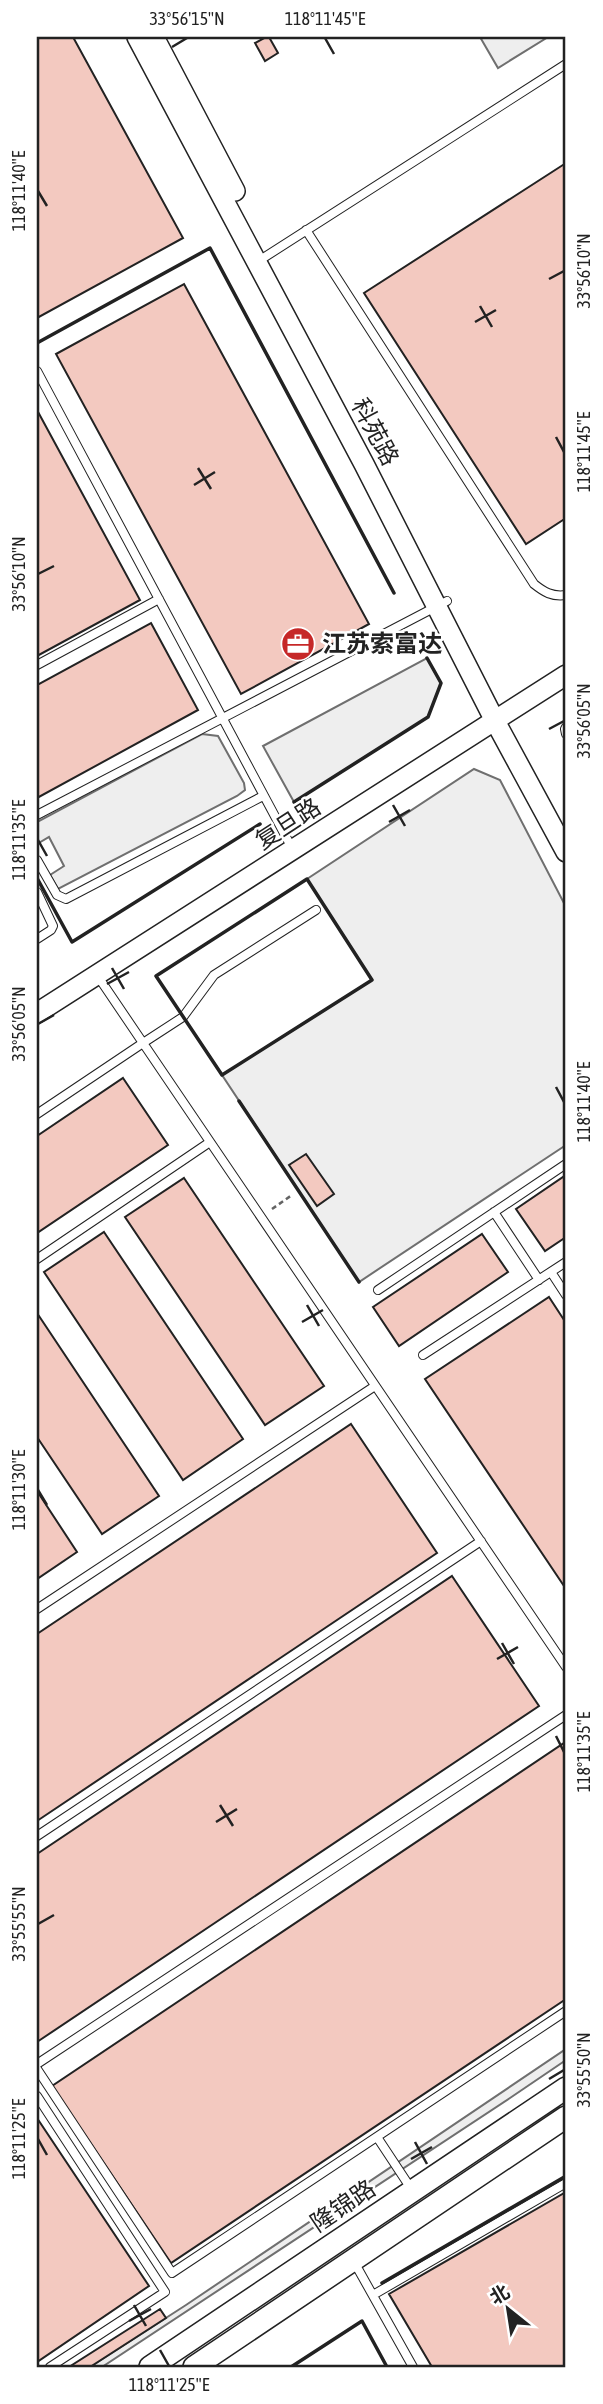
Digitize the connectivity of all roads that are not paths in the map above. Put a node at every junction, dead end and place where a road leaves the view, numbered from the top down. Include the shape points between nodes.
1 (137, 37) edge
2 (154, 37) edge
3 (563, 66) edge
4 (566, 77) edge
5 (306, 230) junction
6 (262, 258) junction
7 (37, 374) edge
8 (566, 595) edge
9 (159, 599) junction
10 (442, 603) junction
11 (37, 665) edge
12 (566, 675) edge
13 (501, 717) junction
14 (222, 718) junction
15 (566, 727) edge
16 (566, 734) edge
17 (264, 796) junction
18 (37, 814) edge
19 (566, 828) edge
20 (293, 850) junction
21 (566, 852) edge
22 (37, 860) edge
23 (37, 892) edge
24 (316, 910) dead end
25 (37, 939) edge
26 (97, 975) junction
27 (37, 1013) edge
28 (143, 1043) junction
29 (37, 1114) edge
30 (210, 1142) junction
31 (566, 1164) edge
32 (494, 1212) junction
33 (37, 1259) edge
34 (566, 1262) edge
35 (551, 1272) junction
36 (539, 1280) junction
37 (378, 1290) dead end
38 (566, 1294) edge
39 (423, 1355) dead end
40 (375, 1386) junction
41 (481, 1541) junction
42 (37, 1609) edge
43 (566, 1667) edge
44 (566, 1715) edge
45 (37, 1836) edge
46 (566, 2011) edge
47 (37, 2066) edge
48 (566, 2088) edge
49 (37, 2096) edge
50 (566, 2117) edge
51 (377, 2137) junction
52 (566, 2183) edge
53 (413, 2191) junction
54 (353, 2260) junction
55 (373, 2295) junction
56 (50, 2367) edge
57 (149, 2367) edge
58 (194, 2367) edge
59 (413, 2367) edge

1 - 6 street, 科苑路
2 - 6 street, 科苑路
3 - 4 lane
3 - 5 lane
5 - 6 lane
5 - 8 lane via 534,584 546,593
6 - 10 street, 科苑路
7 - 9 lane
9 - 11 lane
9 - 14 lane
10 - 13 street, 科苑路
10 - 14 lane
12 - 13 street, 复旦路
13 - 19 street, 科苑路
13 - 20 street, 复旦路
13 - 21 street, 科苑路
14 - 17 lane
14 - 18 lane
15 - 16 lane
17 - 20 lane
17 - 22 lane via 66,899 57,895
20 - 26 street, 复旦路
23 - 25 lane via 53,926
24 - 28 lane via 214,975 183,1017
26 - 27 street, 复旦路
26 - 28 lane
28 - 29 lane
28 - 30 lane
30 - 33 lane
30 - 40 lane
31 - 32 lane
32 - 36 lane
32 - 37 lane
34 - 35 lane
35 - 36 lane
35 - 38 lane
36 - 39 lane
40 - 41 lane
40 - 42 lane
41 - 43 lane
41 - 45 lane
44 - 47 lane
46 - 51 lane
47 - 51 lane via 172,2273
48 - 53 main road, 隆锦路
49 - 56 lane via 165,2292
50 - 54 main road, 隆锦路
51 - 53 lane
52 - 55 lane
53 - 57 main road, 隆锦路
54 - 55 lane
54 - 58 main road, 隆锦路
55 - 59 lane

